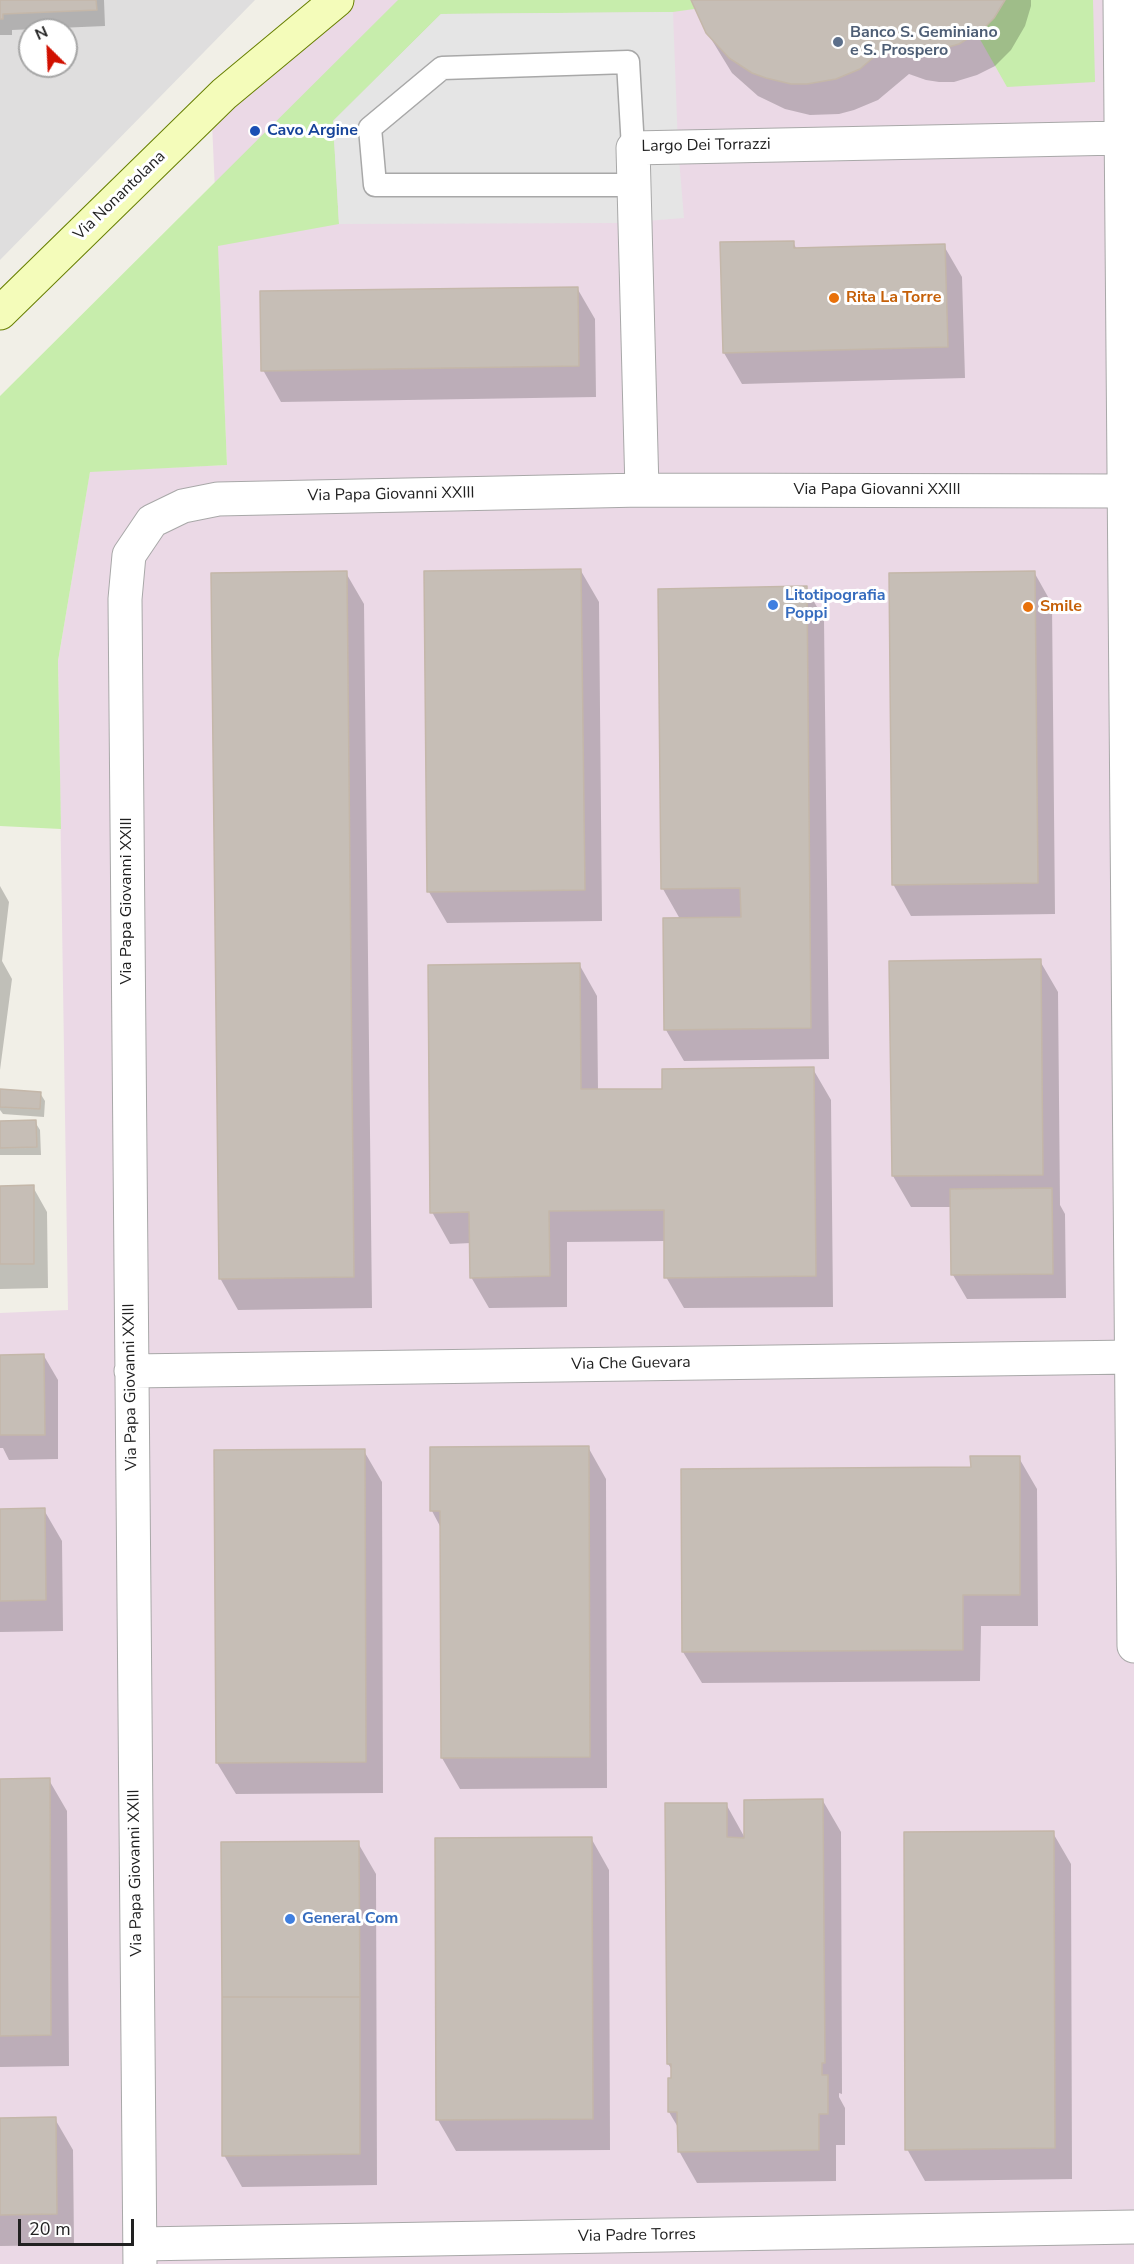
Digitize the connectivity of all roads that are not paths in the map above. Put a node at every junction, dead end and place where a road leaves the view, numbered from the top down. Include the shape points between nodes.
1 (310, 0) edge
2 (337, 0) edge
3 (1120, 0) edge
4 (1127, 67) edge
5 (240, 81) junction
6 (1122, 138) junction
7 (633, 148) junction
8 (633, 185) junction
9 (0, 313) edge
10 (642, 490) junction
11 (1124, 491) junction
12 (1131, 927) edge
13 (1132, 1357) junction
14 (131, 1371) junction
15 (1134, 1646) edge
16 (1134, 2227) edge
17 (140, 2254) edge

1 - 5 main road, Via Nonantolana
2 - 5 main road, Via Nonantolana
3 - 4 street
4 - 6 street
5 - 9 main road, Via Nonantolana
6 - 7 street, Largo Dei Torrazzi
6 - 11 street
7 - 8 street, Largo Dei Torrazzi
7 - 8 lane via 628,62 442,68 370,128 375,184
8 - 10 street, Largo Dei Torrazzi
10 - 11 street, Via Papa Giovanni XXIII
10 - 14 street, Via Papa Giovanni XXIII via 218,499 183,506 152,521 129,555 125,599
11 - 12 street
12 - 13 street
13 - 14 street, Via Che Guevara
13 - 15 street
14 - 17 street, Via Papa Giovanni XXIII
16 - 17 street, Via Padre Torres

